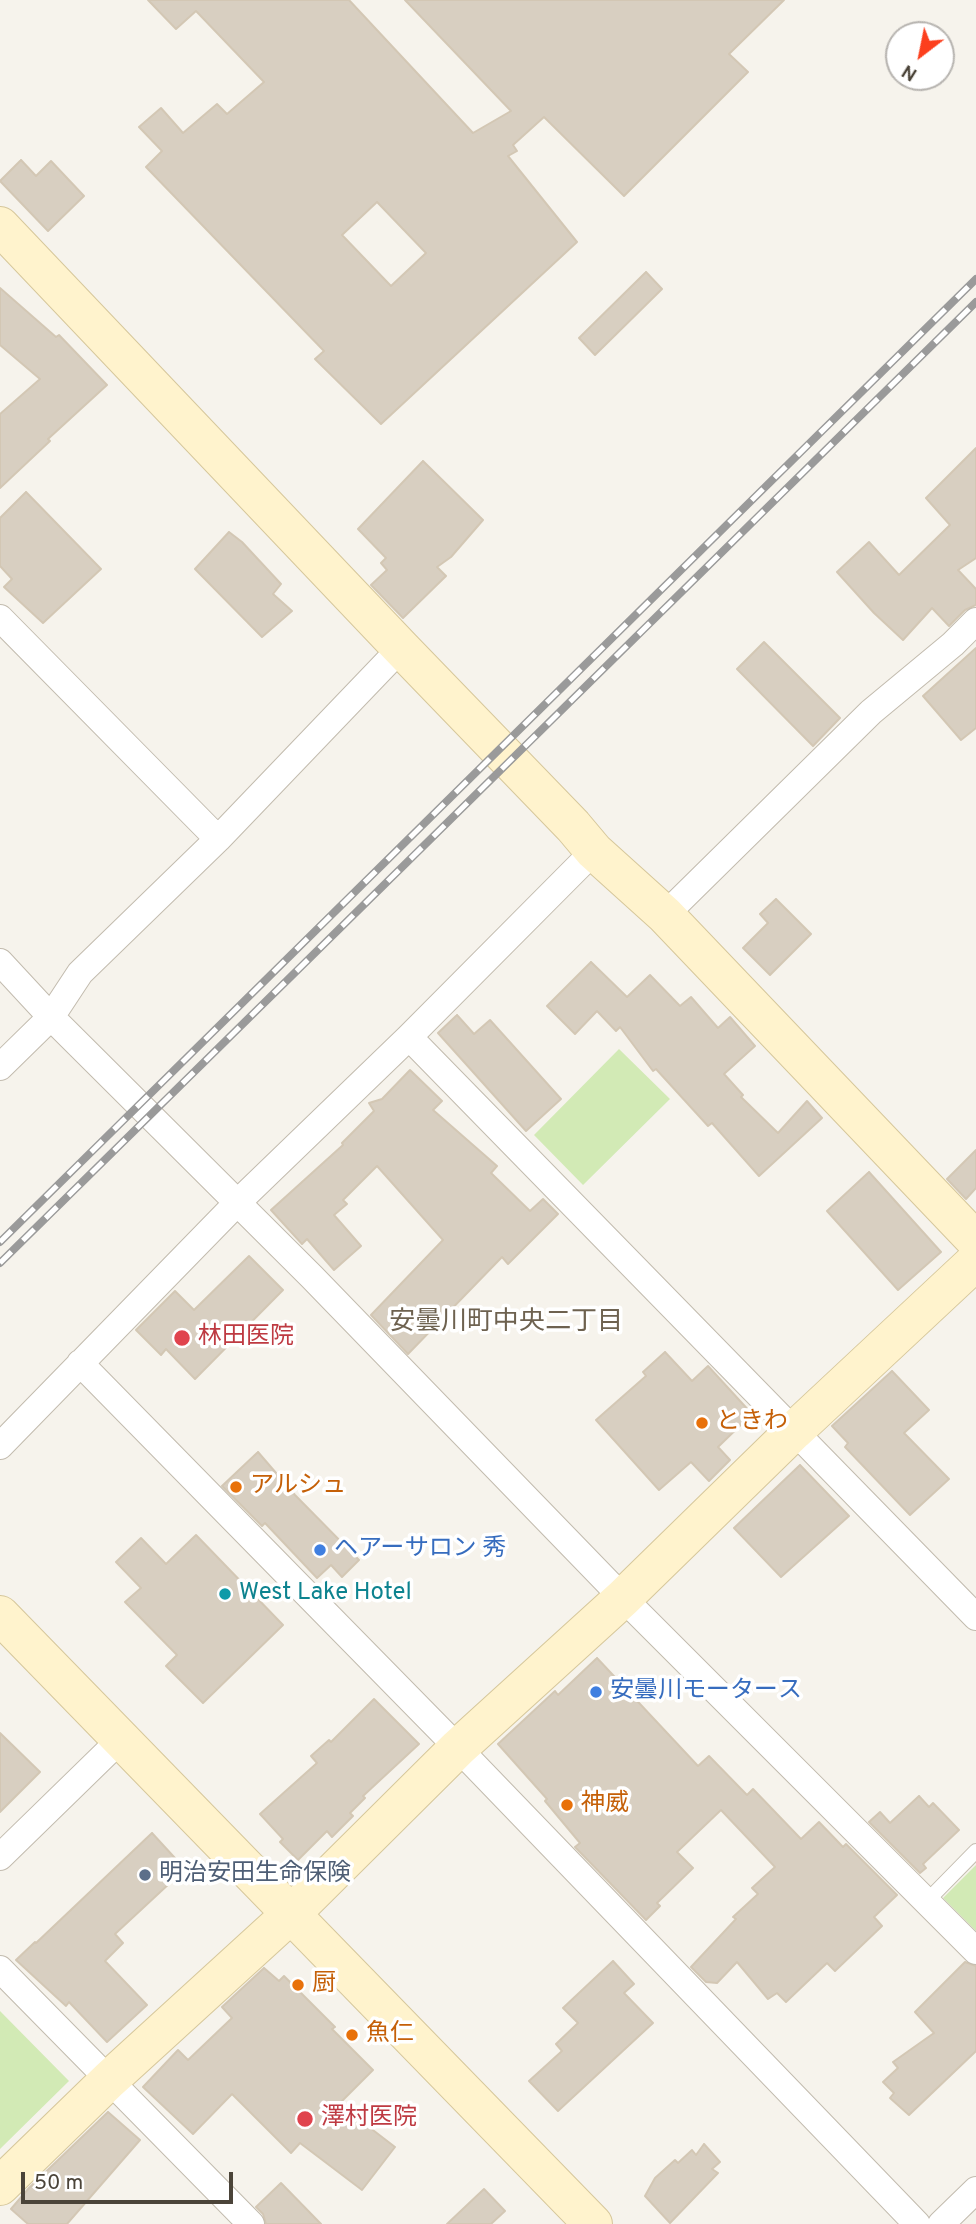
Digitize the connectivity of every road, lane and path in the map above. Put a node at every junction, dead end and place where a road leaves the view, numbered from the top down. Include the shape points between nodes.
1 (5, 241) edge
2 (0, 618) edge
3 (976, 621) edge
4 (401, 648) junction
5 (218, 839) junction
6 (594, 851) junction
7 (665, 915) junction
8 (0, 962) edge
9 (51, 1017) junction
10 (409, 1037) junction
11 (0, 1068) edge
12 (237, 1203) junction
13 (976, 1241) edge
14 (976, 1261) edge
15 (80, 1363) junction
16 (794, 1431) junction
17 (0, 1446) edge
18 (624, 1598) junction
19 (0, 1615) edge
20 (976, 1617) edge
21 (121, 1739) junction
22 (458, 1748) junction
23 (976, 1851) edge
24 (0, 1857) edge
25 (926, 1901) junction
26 (292, 1913) junction
27 (976, 1951) edge
28 (0, 1969) edge
29 (109, 2080) junction
30 (0, 2186) edge
31 (976, 2190) edge
32 (251, 2224) edge
33 (593, 2224) edge
34 (917, 2224) edge
35 (941, 2224) edge

1 - 4 street
2 - 5 street
3 - 7 street via 872,712
4 - 5 street
4 - 6 street
5 - 9 street via 80,973
6 - 7 street
6 - 10 street
7 - 13 street
8 - 9 street
9 - 11 street
9 - 12 street
10 - 12 street
10 - 16 street
12 - 15 street
12 - 18 street
14 - 16 street
15 - 17 street
15 - 22 street
16 - 18 street
16 - 20 street
18 - 22 street
18 - 25 street
19 - 21 street
21 - 24 street
21 - 26 street
22 - 26 street
22 - 34 street
23 - 25 lane
25 - 27 street
26 - 29 street
26 - 33 street
28 - 29 street
29 - 30 street
29 - 32 street
31 - 35 street

